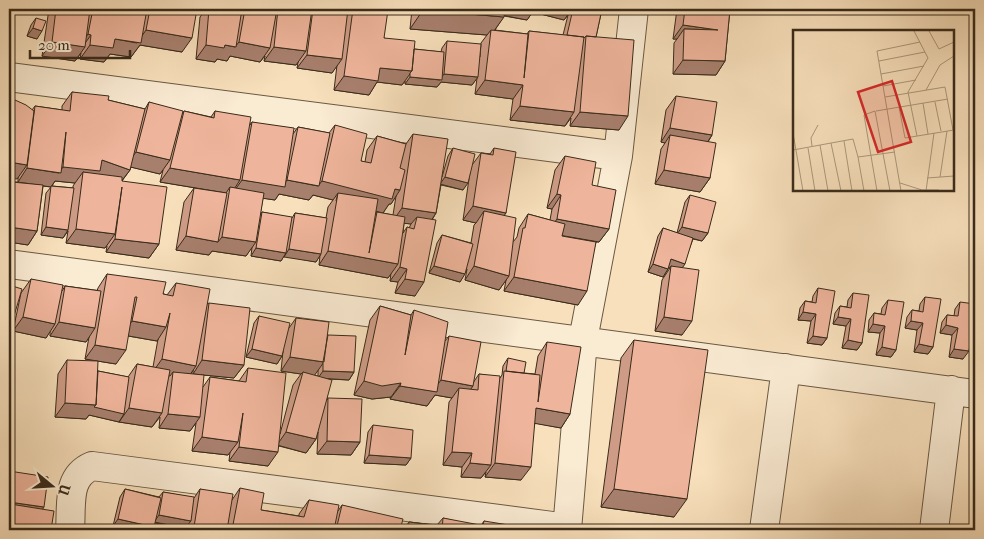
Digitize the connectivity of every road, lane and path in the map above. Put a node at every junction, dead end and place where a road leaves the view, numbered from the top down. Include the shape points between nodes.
1 (634, 9) edge
2 (9, 77) edge
3 (618, 156) junction
4 (9, 264) edge
5 (583, 340) junction
6 (786, 368) junction
7 (963, 392) edge
8 (568, 529) edge
9 (70, 530) edge
10 (764, 530) edge
11 (934, 530) edge

1 - 3 street
2 - 3 street
3 - 5 street
4 - 5 street
5 - 6 street
5 - 8 street
6 - 7 street
6 - 10 street
7 - 11 street
8 - 9 street via 92,466 81,471 74,481

